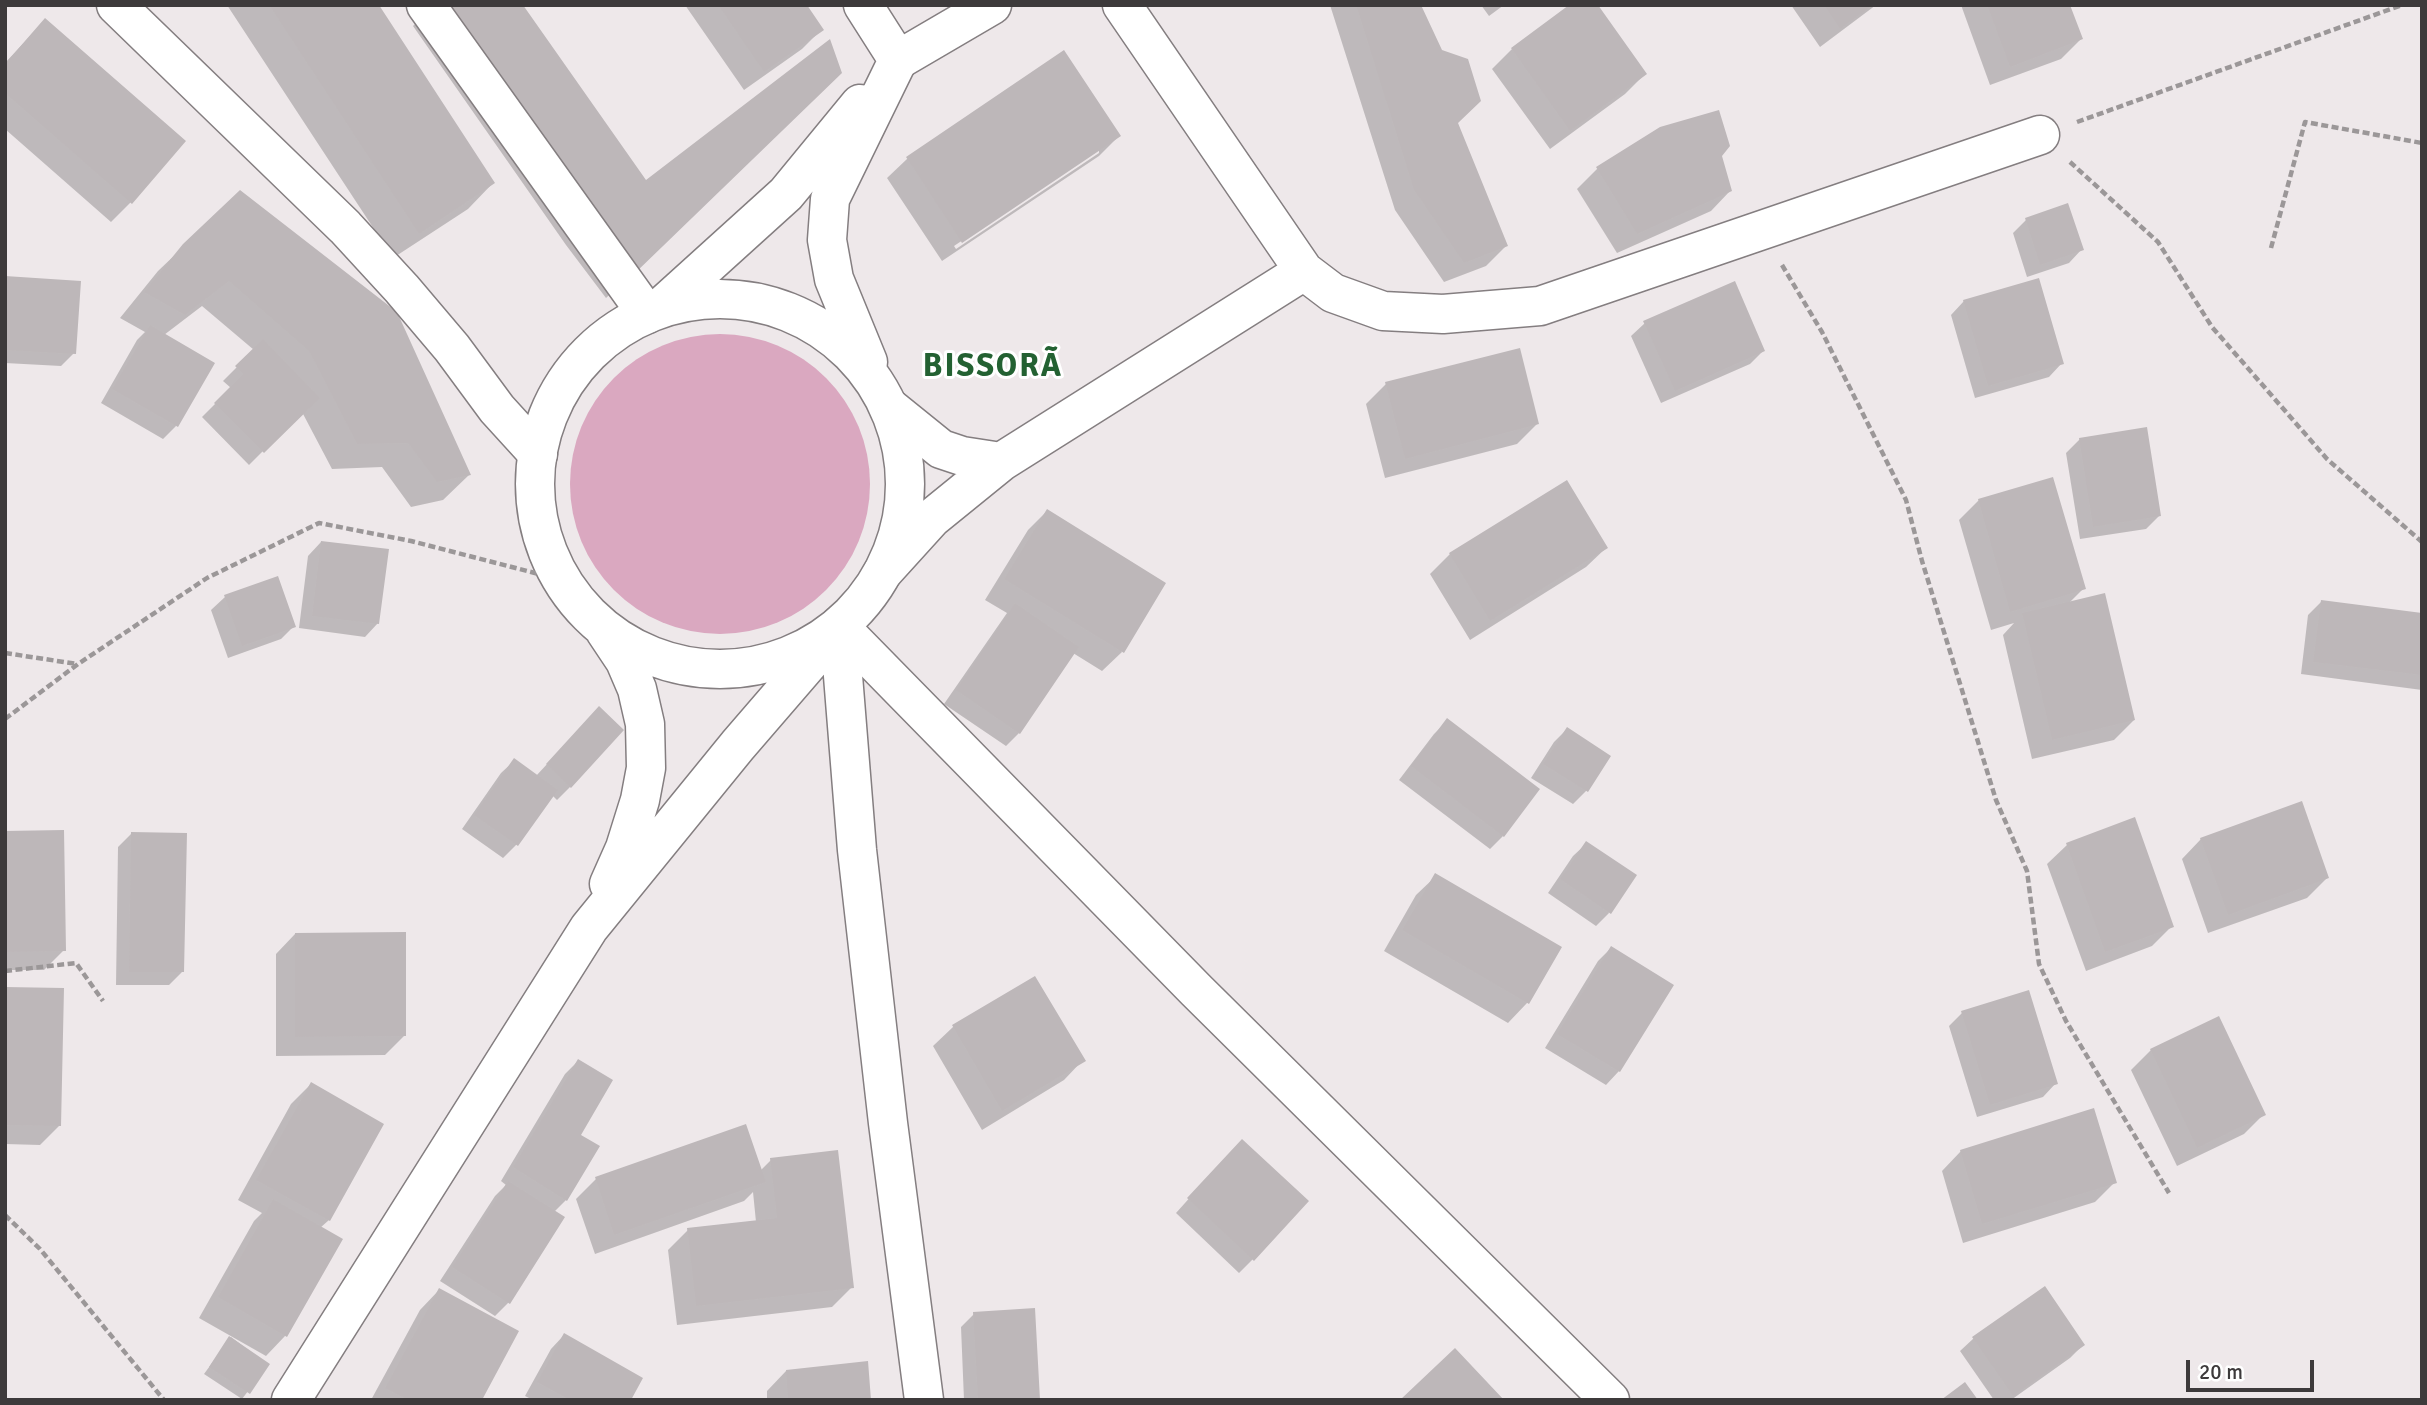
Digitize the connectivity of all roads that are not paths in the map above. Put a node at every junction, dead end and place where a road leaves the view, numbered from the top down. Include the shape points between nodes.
1 (116, 5) edge
2 (426, 5) edge
3 (863, 5) edge
4 (992, 5) edge
5 (1122, 5) edge
6 (898, 60) junction
7 (2040, 135) road end
8 (1304, 271) junction
9 (653, 312) junction
10 (883, 397) junction
11 (538, 454) junction
12 (1001, 462) junction
13 (883, 572) junction
14 (602, 626) junction
15 (839, 626) junction
16 (589, 928) junction
17 (291, 1400) edge
18 (925, 1400) edge
19 (1610, 1400) edge

1 - 11 main road via 345,228 402,289
2 - 9 main road
3 - 6 main road
4 - 6 main road
5 - 8 main road
6 - 9 main road via 786,194
6 - 10 main road via 830,199 827,240 834,279
7 - 8 main road via 1540,306 1443,314 1383,311 1333,293
8 - 12 main road
9 - 10 main road via 696,300 728,298 773,306 807,320 840,342 863,365
9 - 11 main road via 608,337 572,374 551,411
10 - 12 main road via 941,449
10 - 13 main road via 899,437 905,470 904,508
11 - 14 main road via 535,490 542,536 562,580
12 - 13 main road via 932,518
13 - 15 main road
14 - 15 main road via 612,636 663,661 728,670 758,666 805,649
14 - 16 main road via 638,689 646,768 625,848
15 - 16 main road
15 - 18 main road via 857,850
15 - 19 main road via 1196,990
16 - 17 main road

